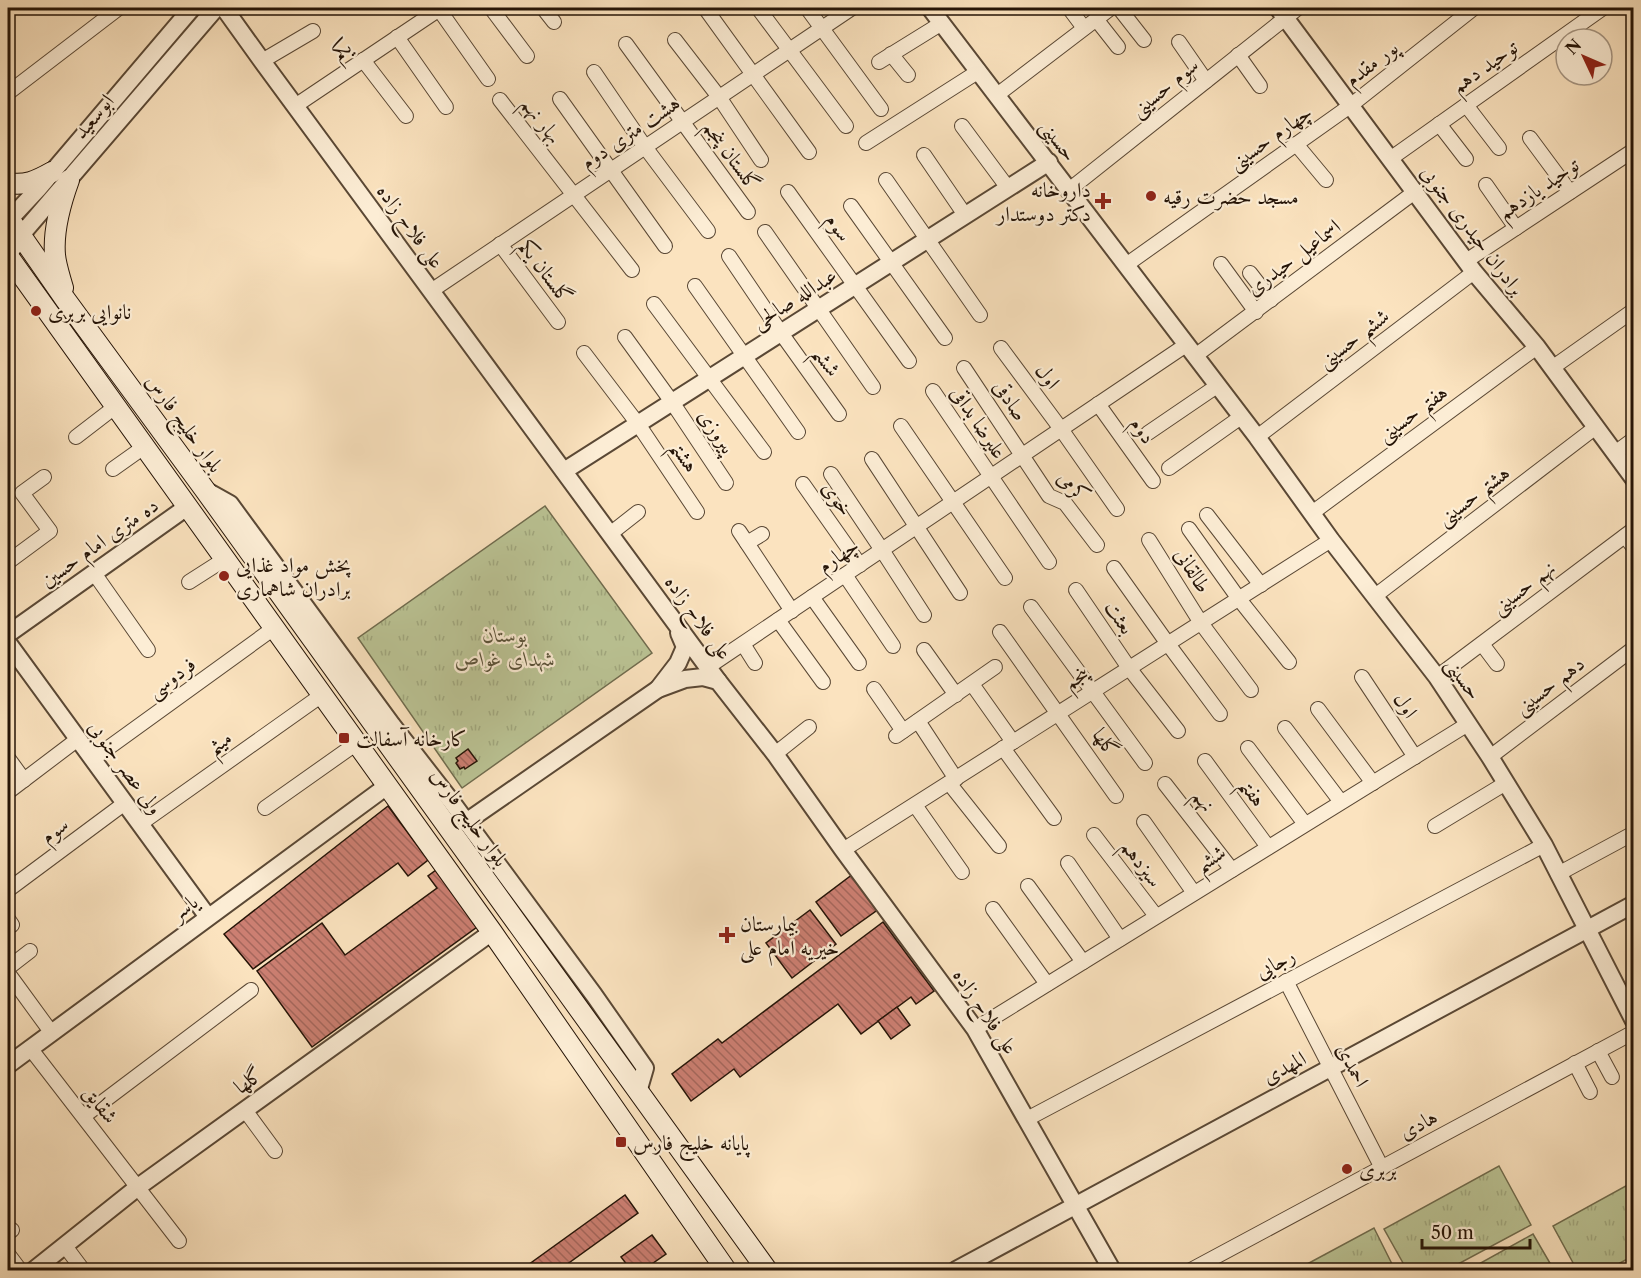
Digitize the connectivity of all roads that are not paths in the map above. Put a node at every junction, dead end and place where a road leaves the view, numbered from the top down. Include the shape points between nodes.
1 (119, 8) edge
2 (192, 8) edge
3 (216, 8) edge
4 (224, 8) edge
5 (439, 8) edge
6 (491, 8) edge
7 (543, 8) edge
8 (705, 8) edge
9 (758, 8) edge
10 (807, 8) edge
11 (852, 8) edge
12 (930, 8) edge
13 (1069, 8) edge
14 (1111, 8) edge
15 (1119, 8) edge
16 (1474, 8) edge
17 (1603, 8) edge
18 (1287, 11) edge
19 (1096, 19) junction
20 (554, 22) dead end
21 (942, 23) junction
22 (821, 28) junction
23 (1084, 28) junction
24 (313, 31) dead end
25 (397, 37) junction
26 (675, 40) dead end
27 (1144, 40) dead end
28 (1179, 42) dead end
29 (626, 44) dead end
30 (1118, 47) dead end
31 (788, 50) junction
32 (1238, 55) junction
33 (527, 56) dead end
34 (363, 60) junction
35 (262, 61) junction
36 (979, 71) junction
37 (594, 72) dead end
38 (752, 74) junction
39 (908, 75) dead end
40 (488, 79) dead end
41 (1206, 81) junction
42 (1260, 86) dead end
43 (8, 93) edge
44 (997, 95) junction
45 (719, 97) junction
46 (560, 99) dead end
47 (500, 100) dead end
48 (1466, 105) junction
49 (295, 106) junction
50 (1350, 106) junction
51 (446, 107) dead end
52 (881, 109) dead end
53 (406, 116) dead end
54 (682, 122) junction
55 (1439, 124) junction
56 (846, 126) dead end
57 (962, 126) dead end
58 (1530, 138) dead end
59 (866, 143) dead end
60 (1296, 144) junction
61 (645, 147) junction
62 (1499, 148) dead end
63 (1634, 150) edge
64 (809, 152) dead end
65 (924, 155) dead end
66 (1390, 159) junction
67 (1466, 159) dead end
68 (761, 160) dead end
69 (1049, 162) junction
70 (611, 170) junction
71 (60, 176) junction
72 (886, 180) dead end
73 (1326, 180) dead end
74 (8, 183) edge
75 (1486, 185) dead end
76 (1008, 188) junction
77 (1069, 190) junction
78 (788, 192) dead end
79 (1416, 192) junction
80 (1570, 192) junction
81 (574, 195) junction
82 (851, 207) dead end
83 (748, 212) dead end
84 (965, 215) junction
85 (11, 223) edge
86 (1516, 228) junction
87 (708, 231) dead end
88 (765, 232) dead end
89 (928, 239) junction
90 (500, 244) junction
91 (665, 246) dead end
92 (8, 255) edge
93 (729, 256) dead end
94 (891, 263) junction
95 (1221, 264) dead end
96 (1126, 265) junction
97 (1470, 266) junction
98 (632, 270) dead end
99 (1250, 273) dead end
100 (695, 286) dead end
101 (855, 286) junction
102 (431, 291) junction
103 (65, 299) junction
104 (1271, 300) junction
105 (654, 304) dead end
106 (818, 309) junction
107 (1634, 310) edge
108 (1256, 312) junction
109 (980, 315) dead end
110 (558, 322) dead end
111 (781, 333) junction
112 (625, 337) dead end
113 (945, 338) dead end
114 (1537, 347) junction
115 (1001, 348) dead end
116 (1190, 351) junction
117 (584, 353) dead end
118 (744, 357) junction
119 (909, 361) dead end
120 (964, 368) dead end
121 (1552, 368) junction
122 (710, 378) junction
123 (1217, 386) junction
124 (873, 387) dead end
125 (933, 391) dead end
126 (672, 402) junction
127 (1098, 405) junction
128 (115, 407) junction
129 (839, 414) dead end
130 (1241, 417) junction
131 (638, 424) junction
132 (902, 426) dead end
133 (1596, 427) junction
134 (1061, 429) junction
135 (798, 432) dead end
136 (1148, 433) dead end
137 (76, 437) dead end
138 (1257, 437) junction
139 (1634, 439) edge
140 (144, 447) junction
141 (764, 452) dead end
142 (1615, 453) junction
143 (1022, 456) junction
144 (872, 459) dead end
145 (1169, 468) dead end
146 (113, 470) dead end
147 (564, 471) junction
148 (831, 474) dead end
149 (44, 477) dead end
150 (991, 477) junction
151 (1634, 479) edge
152 (1153, 481) dead end
153 (726, 483) dead end
154 (803, 484) dead end
155 (205, 490) junction
156 (953, 502) junction
157 (187, 507) junction
158 (1117, 509) dead end
159 (638, 512) dead end
160 (697, 512) dead end
161 (1312, 513) junction
162 (1207, 515) dead end
163 (916, 527) junction
164 (1189, 529) dead end
165 (1629, 533) edge
166 (610, 534) junction
167 (762, 534) dead end
168 (1149, 540) dead end
169 (1331, 540) junction
170 (1097, 545) dead end
171 (1634, 548) edge
172 (882, 550) junction
173 (225, 559) junction
174 (8, 562) edge
175 (1049, 562) dead end
176 (860, 565) junction
177 (1114, 568) dead end
178 (94, 573) junction
179 (845, 575) junction
180 (1005, 578) dead end
181 (189, 582) dead end
182 (1261, 585) junction
183 (1076, 590) dead end
184 (960, 593) dead end
185 (1375, 596) junction
186 (812, 597) junction
187 (1239, 599) junction
188 (1031, 607) dead end
189 (792, 611) junction
190 (924, 615) dead end
191 (778, 620) junction
192 (1201, 622) junction
193 (676, 623) junction
194 (274, 628) junction
195 (1000, 632) dead end
196 (8, 634) edge
197 (8, 643) edge
198 (743, 644) junction
199 (1168, 644) junction
200 (1482, 644) junction
201 (893, 646) dead end
202 (1634, 648) edge
203 (148, 650) dead end
204 (924, 650) dead end
205 (755, 663) dead end
206 (858, 663) dead end
207 (1289, 663) dead end
208 (1497, 664) dead end
209 (708, 667) junction
210 (995, 668) dead end
211 (1129, 668) junction
212 (1362, 677) dead end
213 (1437, 677) junction
214 (718, 681) junction
215 (823, 682) dead end
216 (972, 684) junction
217 (658, 689) junction
218 (874, 689) dead end
219 (1251, 690) dead end
220 (1094, 691) junction
221 (322, 695) junction
222 (956, 695) junction
223 (1318, 709) dead end
224 (1058, 713) junction
225 (1220, 714) dead end
226 (918, 721) junction
227 (1468, 724) junction
228 (809, 727) dead end
229 (1285, 728) dead end
230 (1178, 731) dead end
231 (78, 739) junction
232 (357, 743) junction
233 (1008, 745) junction
234 (1248, 748) dead end
235 (775, 754) junction
236 (1414, 757) junction
237 (1490, 757) junction
238 (8, 758) edge
239 (93, 759) junction
240 (1205, 761) dead end
241 (1145, 763) dead end
242 (24, 780) junction
243 (952, 781) junction
244 (1373, 783) junction
245 (1506, 783) junction
246 (1165, 784) dead end
247 (387, 786) junction
248 (8, 792) edge
249 (1116, 796) dead end
250 (1341, 802) junction
251 (125, 803) junction
252 (915, 805) junction
253 (265, 808) dead end
254 (1054, 818) dead end
255 (466, 822) junction
256 (1144, 822) dead end
257 (140, 824) junction
258 (1305, 824) junction
259 (1435, 825) dead end
260 (1634, 833) edge
261 (1094, 835) dead end
262 (1544, 845) junction
263 (999, 846) dead end
264 (1268, 847) junction
265 (843, 850) junction
266 (1068, 863) dead end
267 (1232, 870) junction
268 (962, 872) dead end
269 (1558, 874) junction
270 (1028, 886) dead end
271 (8, 890) edge
272 (1194, 893) junction
273 (1634, 904) edge
274 (993, 909) dead end
275 (1156, 916) junction
276 (208, 917) junction
277 (1587, 929) junction
278 (492, 932) junction
279 (1120, 939) junction
280 (30, 951) dead end
281 (1083, 962) junction
282 (8, 975) edge
283 (1286, 981) junction
284 (1047, 984) junction
285 (251, 990) dead end
286 (1634, 1021) edge
287 (975, 1029) junction
288 (51, 1032) junction
289 (1634, 1032) edge
290 (30, 1048) junction
291 (1598, 1051) junction
292 (1575, 1063) junction
293 (8, 1065) edge
294 (1330, 1068) junction
295 (1612, 1077) dead end
296 (638, 1092) junction
297 (1590, 1092) dead end
298 (245, 1110) junction
299 (84, 1116) junction
300 (1027, 1119) junction
301 (275, 1151) dead end
302 (1382, 1168) junction
303 (138, 1186) junction
304 (1076, 1206) junction
305 (179, 1241) dead end
306 (65, 1246) junction
307 (8, 1254) edge
308 (20, 1270) edge
309 (34, 1270) edge
310 (83, 1270) edge
311 (726, 1270) edge
312 (767, 1270) edge
313 (956, 1270) edge
314 (1112, 1270) edge
315 (1191, 1270) edge

1 - 43 street
2 - 71 street, ابوسعید
3 - 71 street, ابوسعید
4 - 35 street, علی فلاح زاده
5 - 25 street, یکم
5 - 40 street
6 - 33 street
7 - 20 street
8 - 38 street
9 - 31 street
10 - 22 street
11 - 22 street, هشت متری دوم
12 - 21 street, حسینی
13 - 23 street
14 - 19 street
15 - 27 street
16 - 50 street, پور مقدم
17 - 48 street, توحید دهم
18 - 32 street, سوم حسینی
18 - 50 street, برادران حیدری جنوبی
19 - 23 street
19 - 30 street
21 - 36 street, حسینی
21 - 39 street via 885,58
22 - 31 street, هشت متری دوم
22 - 52 street
23 - 44 street
24 - 35 street
25 - 34 street, یکم
25 - 51 street
26 - 45 street
28 - 41 street
29 - 54 street, گلستان پنجم
31 - 38 street, هشت متری دوم
31 - 56 street
32 - 41 street, سوم حسینی
32 - 42 street
34 - 49 street, یکم
34 - 53 street
35 - 49 street, علی فلاح زاده
36 - 44 street, حسینی
36 - 59 street
37 - 61 street
38 - 45 street, هشت متری دوم
38 - 64 street
41 - 77 street, سوم حسینی
44 - 69 street, حسینی
45 - 54 street, هشت متری دوم
45 - 68 street
46 - 70 street
47 - 81 street, بهار نهم
48 - 55 street, توحید دهم
48 - 62 street
49 - 102 street, علی فلاح زاده
50 - 60 street, چهارم حسینی
50 - 66 street, برادران حیدری جنوبی
54 - 61 street, هشت متری دوم
54 - 83 street, گلستان پنجم
55 - 66 street, توحید دهم
55 - 67 street
57 - 76 street
58 - 80 street
60 - 73 street
60 - 96 street, چهارم حسینی
61 - 70 street, هشت متری دوم
61 - 87 street
63 - 80 street, توحید یازدهم
65 - 84 street
66 - 79 street, برادران حیدری جنوبی
69 - 76 street, عبدالله صالحی
69 - 77 street, حسینی
70 - 81 street, هشت متری دوم
70 - 91 street
71 - 74 main road via 20,186
71 - 85 street, ابوسعید
71 - 103 main road via 55,255
72 - 89 street
75 - 86 street
76 - 84 street, عبدالله صالحی
77 - 96 street, حسینی
78 - 101 street, سوم
79 - 97 street, برادران حیدری جنوبی
79 - 104 street, اسماعیل حیدری
80 - 86 street, توحید یازدهم
81 - 90 street, هشت متری دوم
81 - 98 street, بهار نهم
82 - 94 street
84 - 89 street, عبدالله صالحی
85 - 92 street, ابوسعید
85 - 103 main road, بلوار خلیج فارس
86 - 97 street, توحید یازدهم
88 - 106 street
89 - 94 street, عبدالله صالحی
89 - 109 street
90 - 102 street, هشت متری دوم
90 - 110 street, گلستان یکم
92 - 128 main road
93 - 111 street, ششم
94 - 101 street, عبدالله صالحی
94 - 113 street
95 - 108 street
96 - 116 street, حسینی
97 - 114 street, برادران حیدری جنوبی
97 - 138 street, ششم حسینی
99 - 104 street
100 - 118 street
101 - 106 street, عبدالله صالحی
101 - 119 street, سوم
102 - 147 street, علی فلاح زاده
103 - 155 main road, بلوار خلیج فارس
104 - 108 street, اسماعیل حیدری
105 - 122 street
106 - 111 street, عبدالله صالحی
106 - 124 street
107 - 121 street
108 - 116 street, اسماعیل حیدری
111 - 118 street, عبدالله صالحی
111 - 129 street, ششم
112 - 126 street, پیروزی
114 - 121 street, برادران حیدری جنوبی
114 - 161 street, هفتم حسینی
115 - 134 street, اول
116 - 123 street, حسینی
116 - 127 street, چهارم
117 - 131 street, هشتم
118 - 122 street, عبدالله صالحی
118 - 135 street
120 - 143 street, صادقی
121 - 133 street, برادران حیدری جنوبی
122 - 126 street, عبدالله صالحی
122 - 141 street
123 - 130 street, حسینی
123 - 136 street
125 - 150 street, علیرضا بداقی
126 - 131 street, عبدالله صالحی
126 - 153 street, پیروزی
127 - 134 street, چهارم
127 - 152 street, دوم
128 - 137 street
128 - 140 main road
130 - 138 street, حسینی
130 - 145 street
131 - 147 street, عبدالله صالحی
131 - 160 street, هشتم
132 - 156 street
133 - 142 street, برادران حیدری جنوبی
133 - 185 street, هشتم حسینی
134 - 143 street, چهارم
134 - 158 street, اول
138 - 161 street, حسینی
139 - 142 street
140 - 146 street
140 - 157 main road
142 - 151 street, برادران حیدری جنوبی
143 - 150 street, چهارم
143 - 170 street, کرمی via 1049,496 1065,503
144 - 163 street
147 - 166 street, علی فلاح زاده
148 - 172 street
149 - 174 street via 22,493 50,531
150 - 156 street, چهارم
150 - 175 street
154 - 176 street, خوی
155 - 255 street via 230,504
155 - 296 main road, بلوار خلیج فارس
156 - 163 street, چهارم
156 - 180 street
157 - 173 main road
157 - 178 street, ده متری امام حسین
159 - 166 street
161 - 169 street, حسینی
162 - 182 street
163 - 172 street, چهارم
163 - 184 street
164 - 187 street
165 - 171 street
165 - 200 street, نهم حسینی
166 - 193 street, علی فلاح زاده
167 - 189 street via 743,537
168 - 192 street, طالقانی
169 - 182 street, پنجم
169 - 185 street, حسینی
172 - 176 street, چهارم
172 - 190 street
173 - 181 street
173 - 194 main road
176 - 179 street, چهارم
177 - 199 street
178 - 196 street, ده متری امام حسین
178 - 203 street
179 - 186 street, چهارم
179 - 201 street
182 - 187 street, پنجم
183 - 211 street, بعثت
185 - 213 street, حسینی
186 - 189 street, چهارم
186 - 206 street
187 - 192 street, پنجم
187 - 207 street
188 - 220 street
189 - 191 street, چهارم
191 - 198 street, چهارم
191 - 215 street
192 - 199 street, پنجم
192 - 219 street, طالقانی
193 - 209 street, علی فلاح زاده
193 - 217 street via 685,647
194 - 221 main road
194 - 239 street, فردوسی
195 - 224 street, گلها
197 - 231 street, ولی عصر جنوبی
198 - 205 street
198 - 209 street, چهارم
199 - 211 street, پنجم
199 - 225 street
200 - 208 street
200 - 213 street, نهم حسینی
202 - 237 street, دهم حسینی
204 - 222 street
209 - 214 street, علی فلاح زاده
210 - 216 street
211 - 220 street, پنجم
211 - 230 street, بعثت
212 - 236 street, اول
213 - 227 street, حسینی
214 - 217 street via 703,677 685,679
214 - 235 street, علی فلاح زاده
216 - 222 street
216 - 233 street
217 - 255 street
218 - 226 street via 899,734
220 - 224 street, پنجم
220 - 241 street
221 - 232 main road
221 - 257 street, میثم
222 - 226 street
223 - 244 street
224 - 233 street, پنجم
224 - 249 street, گلها
226 - 243 street
227 - 236 street, ششم
227 - 237 street, حسینی
228 - 235 street
229 - 250 street
231 - 239 street, ولی عصر جنوبی
231 - 242 street
232 - 247 main road
232 - 253 street
233 - 243 street, پنجم
233 - 254 street
234 - 258 street
235 - 265 street, علی فلاح زاده
236 - 244 street, ششم
237 - 245 street, حسینی
238 - 242 street
239 - 251 street, ولی عصر جنوبی
240 - 264 street, هفتم
242 - 248 street
243 - 252 street, پنجم
243 - 263 street
244 - 250 street, ششم
245 - 259 street
245 - 262 street, حسینی
246 - 267 street, نهم
247 - 276 street, یاسر
247 - 278 main road
250 - 258 street, ششم
251 - 257 street, ولی عصر جنوبی
251 - 271 street, سوم
252 - 265 street, پنجم
252 - 268 street
255 - 296 street via 645,1068
256 - 272 street
257 - 276 street, ولی عصر جنوبی
258 - 264 street, ششم
260 - 269 street
261 - 275 street, سیزدهم
262 - 269 street, حسینی
262 - 283 street, رجایی
264 - 267 street, ششم
265 - 287 street, علی فلاح زاده
266 - 279 street
267 - 272 street, ششم
269 - 277 street, حسینی
270 - 281 street
272 - 275 street, ششم
273 - 277 street, المهدی
274 - 284 street
275 - 279 street, ششم
276 - 288 street, یاسر
277 - 286 street, حسینی
277 - 294 street, المهدی
278 - 298 street, گلها
278 - 311 main road
279 - 281 street, ششم
280 - 282 street
281 - 284 street, ششم
282 - 288 street
283 - 294 street, احمدی
283 - 300 street, رجایی
284 - 287 street, ششم
285 - 299 street via 163,1047
287 - 300 street, علی فلاح زاده
288 - 290 street, یاسر
289 - 291 street, هادی
290 - 293 street, یاسر
290 - 299 street, شقایق
291 - 292 street, هادی
291 - 295 street
292 - 297 street
292 - 302 street, هادی
294 - 302 street, احمدی
294 - 304 street, المهدی
296 - 312 main road, بلوار خلیج فارس
298 - 301 street
298 - 303 street, گلها
299 - 303 street, شقایق
300 - 304 street, علی فلاح زاده
302 - 315 street, هادی
303 - 305 street, شقایق
303 - 306 street, گلها
304 - 313 street, المهدی
304 - 314 street, علی فلاح زاده
306 - 309 street, گلها
306 - 310 street
307 - 308 street

